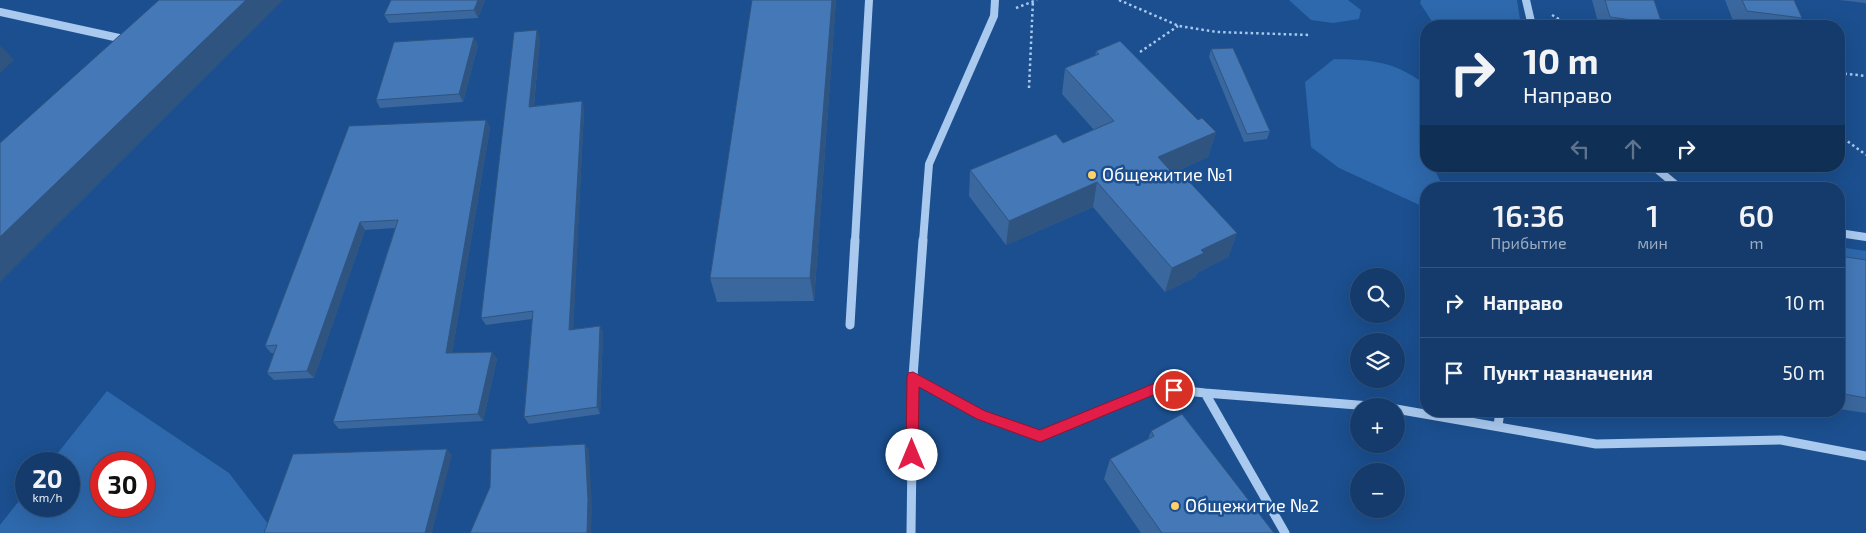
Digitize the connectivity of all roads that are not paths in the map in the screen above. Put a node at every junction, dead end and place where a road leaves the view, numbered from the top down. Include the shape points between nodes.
1 (869, 0) edge
2 (994, 0) edge
3 (1526, 0) edge
4 (0, 12) edge
5 (1531, 20) edge
6 (126, 31) edge
7 (119, 38) junction
8 (112, 44) edge
9 (1660, 172) edge
10 (1669, 182) edge
11 (1845, 234) edge
12 (1866, 237) edge
13 (850, 325) dead end
14 (913, 377) junction
15 (1205, 392) junction
16 (1350, 404) edge
17 (1405, 410) edge
18 (1420, 413) edge
19 (1444, 417) edge
20 (1499, 417) edge
21 (1498, 426) junction
22 (1866, 456) edge
23 (911, 533) edge
24 (1285, 533) edge

1 - 13 street
2 - 14 street via 994,16 929,164
3 - 5 street
4 - 7 street
6 - 7 street
7 - 8 street
9 - 10 street
11 - 12 street
14 - 15 street via 981,415 1040,436 1158,388
14 - 23 street
15 - 16 street
15 - 24 street
17 - 18 street
19 - 21 street
20 - 21 street
21 - 22 street via 1596,444 1781,440

